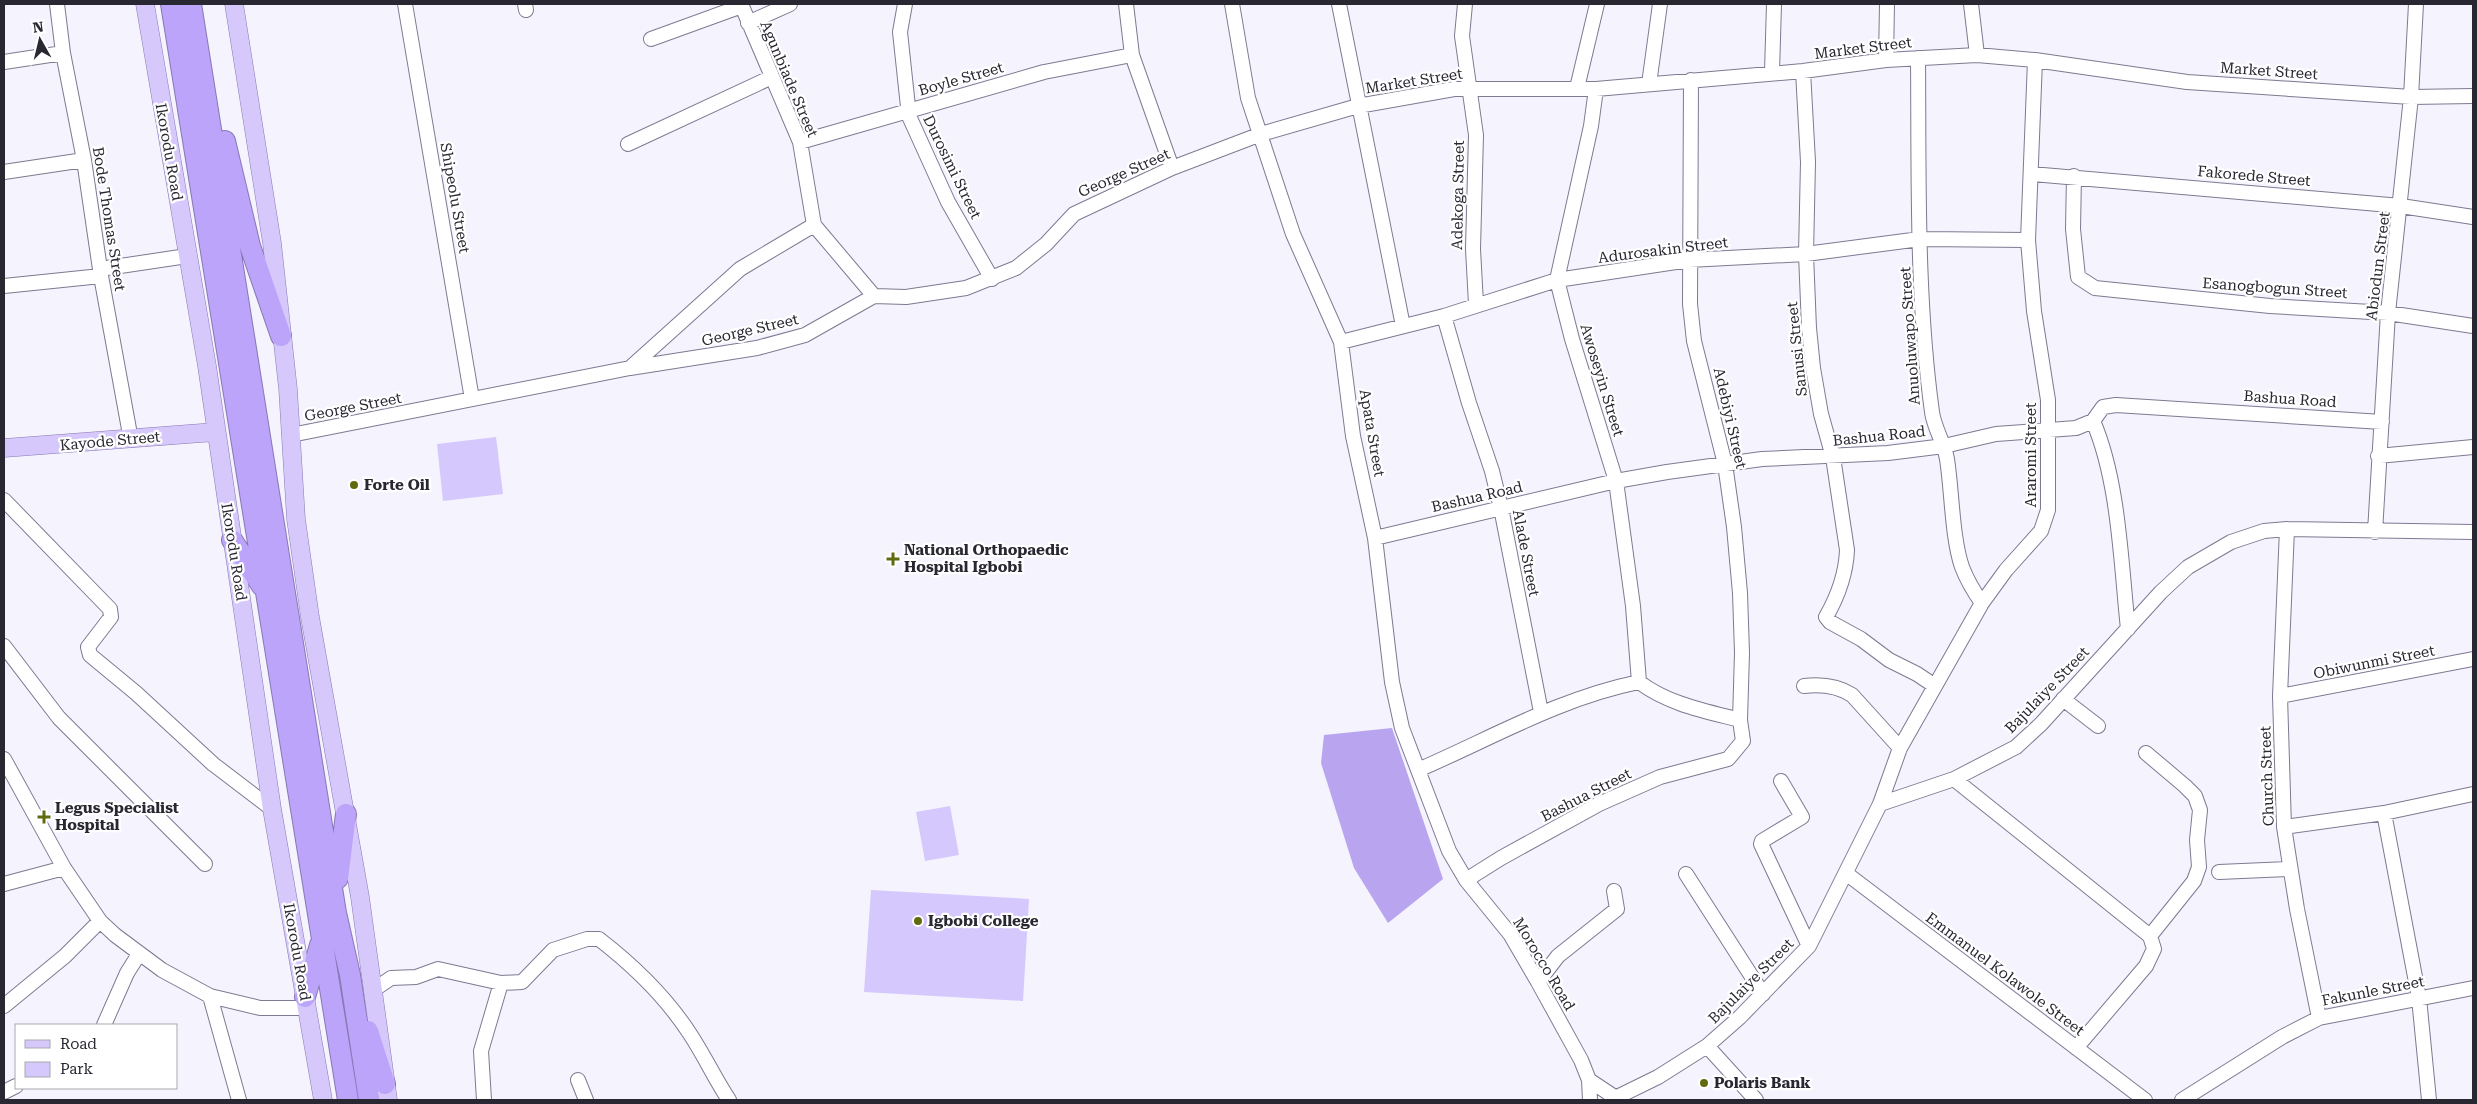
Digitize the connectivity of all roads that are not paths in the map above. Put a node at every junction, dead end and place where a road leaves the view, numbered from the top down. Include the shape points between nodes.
1 (57, 4) edge
2 (145, 4) edge
3 (171, 4) edge
4 (191, 4) edge
5 (234, 4) edge
6 (405, 4) edge
7 (790, 4) edge
8 (905, 4) edge
9 (1126, 4) edge
10 (1232, 4) edge
11 (1339, 4) edge
12 (1464, 4) edge
13 (1597, 4) edge
14 (1660, 4) edge
15 (1774, 4) edge
16 (1887, 4) edge
17 (1971, 4) edge
18 (2416, 4) edge
19 (741, 5) edge
20 (748, 23) junction
21 (651, 39) dead end
22 (63, 54) junction
23 (1977, 55) junction
24 (1132, 56) junction
25 (1918, 58) junction
26 (1886, 60) junction
27 (2035, 60) junction
28 (4, 62) edge
29 (1804, 71) junction
30 (1772, 72) junction
31 (772, 77) junction
32 (1691, 80) junction
33 (1649, 84) junction
34 (1467, 88) junction
35 (1577, 88) junction
36 (1596, 89) junction
37 (2473, 96) edge
38 (2411, 97) junction
39 (207, 101) junction
40 (1358, 106) junction
41 (909, 110) junction
42 (1261, 134) junction
43 (800, 142) junction
44 (628, 144) dead end
45 (84, 160) junction
46 (1172, 168) junction
47 (4, 172) edge
48 (2031, 174) junction
49 (2074, 176) junction
50 (2401, 206) junction
51 (2473, 217) edge
52 (814, 225) junction
53 (1920, 240) junction
54 (2028, 240) junction
55 (1806, 254) junction
56 (187, 256) junction
57 (1689, 260) junction
58 (100, 273) junction
59 (992, 279) junction
60 (1558, 280) junction
61 (4, 286) edge
62 (874, 296) junction
63 (1476, 304) junction
64 (2388, 313) junction
65 (1444, 316) junction
66 (1403, 326) junction
67 (2473, 326) edge
68 (281, 336) junction
69 (1341, 342) junction
70 (630, 368) junction
71 (472, 398) junction
72 (2093, 421) junction
73 (2382, 422) junction
74 (2047, 429) junction
75 (215, 432) junction
76 (291, 436) junction
77 (131, 440) junction
78 (1944, 446) junction
79 (2473, 447) edge
80 (4, 448) edge
81 (2378, 456) junction
82 (1833, 457) junction
83 (1725, 464) junction
84 (1616, 481) junction
85 (4, 500) edge
86 (1501, 508) junction
87 (2287, 529) junction
88 (2374, 532) junction
89 (2473, 532) edge
90 (1375, 538) junction
91 (232, 540) junction
92 (267, 592) junction
93 (1982, 604) junction
94 (2128, 629) junction
95 (4, 646) edge
96 (2473, 659) edge
97 (1639, 682) junction
98 (1804, 686) dead end
99 (1935, 686) junction
100 (2280, 696) junction
101 (2063, 699) junction
102 (1541, 712) junction
103 (1740, 720) junction
104 (2098, 726) dead end
105 (1900, 748) junction
106 (2146, 753) dead end
107 (1728, 758) joint
108 (4, 759) edge
109 (1418, 770) junction
110 (1954, 779) junction
111 (1781, 781) dead end
112 (2473, 794) edge
113 (1880, 804) junction
114 (272, 809) junction
115 (2384, 813) junction
116 (346, 814) junction
117 (2284, 827) junction
118 (205, 864) dead end
119 (64, 868) junction
120 (2290, 869) junction
121 (2218, 872) dead end
122 (1686, 874) dead end
123 (1847, 874) junction
124 (1464, 876) junction
125 (4, 884) edge
126 (1614, 891) dead end
127 (336, 913) junction
128 (100, 921) junction
129 (2150, 936) junction
130 (322, 941) junction
131 (1809, 946) junction
132 (139, 954) junction
133 (350, 975) junction
134 (1538, 982) junction
135 (501, 983) junction
136 (2473, 988) edge
137 (372, 991) junction
138 (1763, 994) junction
139 (210, 996) junction
140 (2419, 998) junction
141 (306, 1003) junction
142 (4, 1006) edge
143 (2318, 1018) junction
144 (104, 1024) edge
145 (1708, 1046) junction
146 (2076, 1048) junction
147 (578, 1080) dead end
148 (1589, 1080) junction
149 (387, 1092) edge
150 (1615, 1099) edge
151 (239, 1100) edge
152 (323, 1100) edge
153 (348, 1100) edge
154 (369, 1100) edge
155 (484, 1100) edge
156 (586, 1100) edge
157 (729, 1100) edge
158 (1590, 1100) edge
159 (1756, 1100) edge
160 (2145, 1100) edge
161 (2182, 1100) edge
162 (2429, 1100) edge

1 - 22 street, Bode Thomas Street
2 - 56 main road, Ikorodu Road
3 - 92 highway, Ikorodu Road
4 - 39 highway
5 - 68 main road via 271,236
6 - 71 street, Shipeolu Street
7 - 20 street
8 - 41 street, Durosimi Street via 900,32
9 - 24 street
10 - 42 street, Apata Street via 1248,98
11 - 40 street
12 - 34 street, Adekoga Street via 1462,36
13 - 35 street
14 - 33 street
15 - 30 street
16 - 26 street
17 - 23 street
18 - 38 street, Abiodun Street
19 - 20 street, Agunbiade Street
19 - 21 street
20 - 31 street, Agunbiade Street
22 - 28 street
22 - 45 street, Bode Thomas Street
23 - 25 street, Market Street
23 - 27 street, Market Street
24 - 41 street, Boyle Street via 1044,72
24 - 46 street
25 - 26 street, Market Street
25 - 53 street, Anuoluwapo Street
26 - 29 street, Market Street
27 - 38 street, Market Street via 2188,82
27 - 48 street, Araromi Street
29 - 30 street, Market Street
29 - 55 street, Sanusi Street via 1808,162
30 - 32 street, Market Street
31 - 43 street, Agunbiade Street
31 - 44 street
32 - 33 street, Market Street
32 - 57 street, Adebiyi Street
33 - 36 street, Market Street
34 - 35 street, Market Street
34 - 40 street, Market Street
34 - 63 street, Adekoga Street via 1476,135 1472,249
35 - 36 street, Market Street
36 - 60 street, Awoseyin Street
37 - 38 street, Market Street
38 - 50 street, Abiodun Street
39 - 68 highway via 223,131 250,246
39 - 127 highway
40 - 42 street, Market Street
40 - 66 street
41 - 43 street, Boyle Street
41 - 59 street, Durosimi Street via 911,123 948,202
42 - 46 street, George Street
42 - 69 street, Apata Street via 1293,234
43 - 52 street, Agunbiade Street
45 - 47 street
45 - 58 street, Bode Thomas Street
46 - 59 street, George Street via 1074,214 1046,244 1016,268
48 - 49 street, Fakorede Street
48 - 54 street, Araromi Street
49 - 50 street, Fakorede Street
49 - 64 street, Esanogbogun Street via 2078,277 2095,288 2270,306
50 - 51 street, Fakorede Street
50 - 64 street, Abiodun Street
52 - 62 street
52 - 70 street via 740,269
53 - 54 street, Adurosakin Street
53 - 55 street, Adurosakin Street
53 - 78 street, Anuoluwapo Street via 1932,415
54 - 74 street, Araromi Street via 2034,311 2048,400
55 - 57 street, Adurosakin Street
55 - 82 street, Sanusi Street via 1813,368
56 - 58 street
56 - 75 main road, Ikorodu Road
57 - 60 street, Adurosakin Street
57 - 83 street, Adebiyi Street via 1694,341
58 - 61 street
58 - 77 street, Bode Thomas Street
59 - 62 street, George Street via 966,288 906,297
60 - 63 street, Adurosakin Street
60 - 84 street, Awoseyin Street via 1572,339
62 - 70 street, George Street via 805,335 757,348
63 - 65 street, Adurosakin Street
64 - 67 street, Esanogbogun Street
64 - 73 street, Abiodun Street
65 - 66 street, Adurosakin Street
65 - 86 street, Alade Street
66 - 69 street, Adurosakin Street
68 - 76 main road
69 - 90 street, Apata Street via 1353,436
70 - 71 street, George Street
71 - 76 street, George Street
72 - 73 street, Bashua Road via 2103,407 2116,405
72 - 74 street, Bashua Road via 2076,428
72 - 94 street via 2106,456
73 - 81 street, Abiodun Street
74 - 78 street, Bashua Road via 1996,434
74 - 93 street, Araromi Street via 2049,494 2045,522
75 - 77 main road, Kayode Street
75 - 91 main road, Ikorodu Road
76 - 116 main road via 296,519 310,617
77 - 80 main road, Kayode Street
78 - 82 street, Bashua Road
78 - 93 street, Anuoluwapo Street via 1957,549 1969,583
79 - 81 street
81 - 88 street, Abiodun Street
82 - 83 street, Bashua Road via 1762,459
82 - 99 street, Sanusi Street via 1847,565 1826,617 1889,660
83 - 84 street, Bashua Road
83 - 103 street, Adebiyi Street via 1740,593
84 - 86 street, Bashua Road
84 - 97 street, Awoseyin Street via 1633,606
85 - 114 street via 110,609 111,617 88,647 90,655 213,764
86 - 90 street, Bashua Road
86 - 102 street, Alade Street
87 - 88 street, Bajulaiye Street
87 - 94 street, Bajulaiye Street via 2264,531 2231,542 2188,567
87 - 100 street, Church Street
88 - 89 street, Bajulaiye Street
90 - 109 street, Apata Street via 1392,682 1402,728
91 - 92 highway
91 - 114 main road, Ikorodu Road
92 - 130 highway, Ikorodu Road
93 - 99 street, Araromi Street
94 - 101 street, Bajulaiye Street
95 - 118 street via 59,718
96 - 100 street, Obiwunmi Street
97 - 102 street via 1605,689
97 - 103 street via 1653,692 1694,709
98 - 105 street via 1835,688 1852,695
99 - 105 street, Araromi Street
100 - 117 street, Church Street
101 - 104 street
101 - 110 street, Bajulaiye Street via 2016,747
102 - 109 street
103 - 107 street, Adebiyi Street via 1743,741
105 - 113 street, Araromi Street
106 - 129 street via 2185,786 2200,810 2199,867 2194,881
107 - 124 street, Bashua Street via 1660,777 1599,804
108 - 119 street
109 - 124 street, Apata Street via 1449,851
110 - 113 street, Bajulaiye Street
110 - 129 street
111 - 131 street via 1802,817 1761,844
112 - 115 street
113 - 123 street, Bajulaiye Street
114 - 141 main road, Ikorodu Road
115 - 117 street
115 - 140 street
116 - 127 highway
116 - 137 main road
117 - 120 street, Church Street
119 - 125 street
119 - 128 street
120 - 121 street
120 - 143 street, Church Street
122 - 138 street
123 - 131 street, Bajulaiye Street
123 - 146 street, Emmanuel Kolawole Street
124 - 134 street, Morocco Road via 1510,934
126 - 134 street via 1617,909 1558,956
127 - 133 highway
128 - 132 street
128 - 142 street via 65,956
129 - 146 street via 2154,949 2146,966
130 - 141 highway
130 - 153 highway, Ikorodu Road
131 - 138 street, Bajulaiye Street
132 - 139 street
132 - 144 street
133 - 149 highway
133 - 154 highway
134 - 148 street, Morocco Road
135 - 137 street via 438,969 416,977 391,978
135 - 155 street via 481,1052
135 - 157 street via 522,982 553,950 587,939 600,939 656,990 690,1034
136 - 140 street, Fakunle Street
137 - 149 main road
138 - 145 street, Bajulaiye Street
139 - 141 street via 260,1008
139 - 151 street
140 - 143 street, Fakunle Street
140 - 162 street
141 - 152 main road, Ikorodu Road
143 - 161 street, Fakunle Street
145 - 150 street, Bajulaiye Street
145 - 159 street
146 - 160 street, Emmanuel Kolawole Street
147 - 156 street
148 - 150 street
148 - 158 street, Morocco Road

